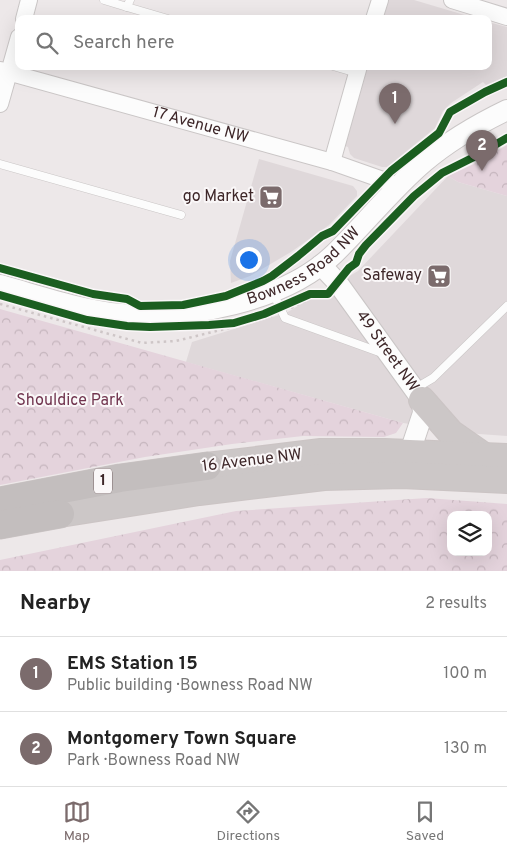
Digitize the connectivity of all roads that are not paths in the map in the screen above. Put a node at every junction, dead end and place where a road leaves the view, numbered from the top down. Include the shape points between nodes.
1 (29, 0) edge
2 (104, 0) edge
3 (380, 0) edge
4 (452, 0) edge
5 (128, 4) edge
6 (25, 15) edge
7 (157, 15) edge
8 (375, 15) edge
9 (507, 16) edge
10 (15, 47) edge
11 (358, 70) edge
12 (5, 71) edge
13 (0, 104) edge
14 (507, 110) edge
15 (332, 162) junction
16 (0, 164) edge
17 (398, 187) junction
18 (181, 215) dead end
19 (322, 265) junction
20 (4, 291) edge
21 (276, 299) junction
22 (507, 306) edge
23 (390, 355) junction
24 (418, 395) junction
25 (496, 456) edge
26 (406, 464) junction
27 (207, 466) joint
28 (507, 480) edge
29 (0, 501) edge
30 (60, 514) joint
31 (0, 525) edge

1 - 6 street
2 - 5 lane
3 - 8 street
4 - 9 street
5 - 7 lane
10 - 12 street
11 - 15 street
12 - 13 street
12 - 15 street, 17 Avenue NW
14 - 17 street, Bowness Road NW via 465,132 423,162
15 - 17 street, 17 Avenue NW
16 - 18 lane
17 - 19 street, Bowness Road NW
19 - 21 street, Bowness Road NW via 305,286
19 - 23 street, 49 Street NW
20 - 21 street, Bowness Road NW via 94,310 145,316
21 - 23 lane via 285,318
22 - 24 lane
23 - 24 street, 49 Street NW
24 - 25 highway via 452,433
24 - 26 street, 49 Street NW via 423,413
25 - 26 highway, 16 Avenue NW / 1
26 - 27 highway, 16 Avenue NW / 1 via 320,452
26 - 28 highway, 16 Avenue NW / 1
26 - 30 highway, 16 Avenue NW / 1
27 - 29 highway, 16 Avenue NW / 1 via 120,478
30 - 31 highway, 16 Avenue NW / 1

